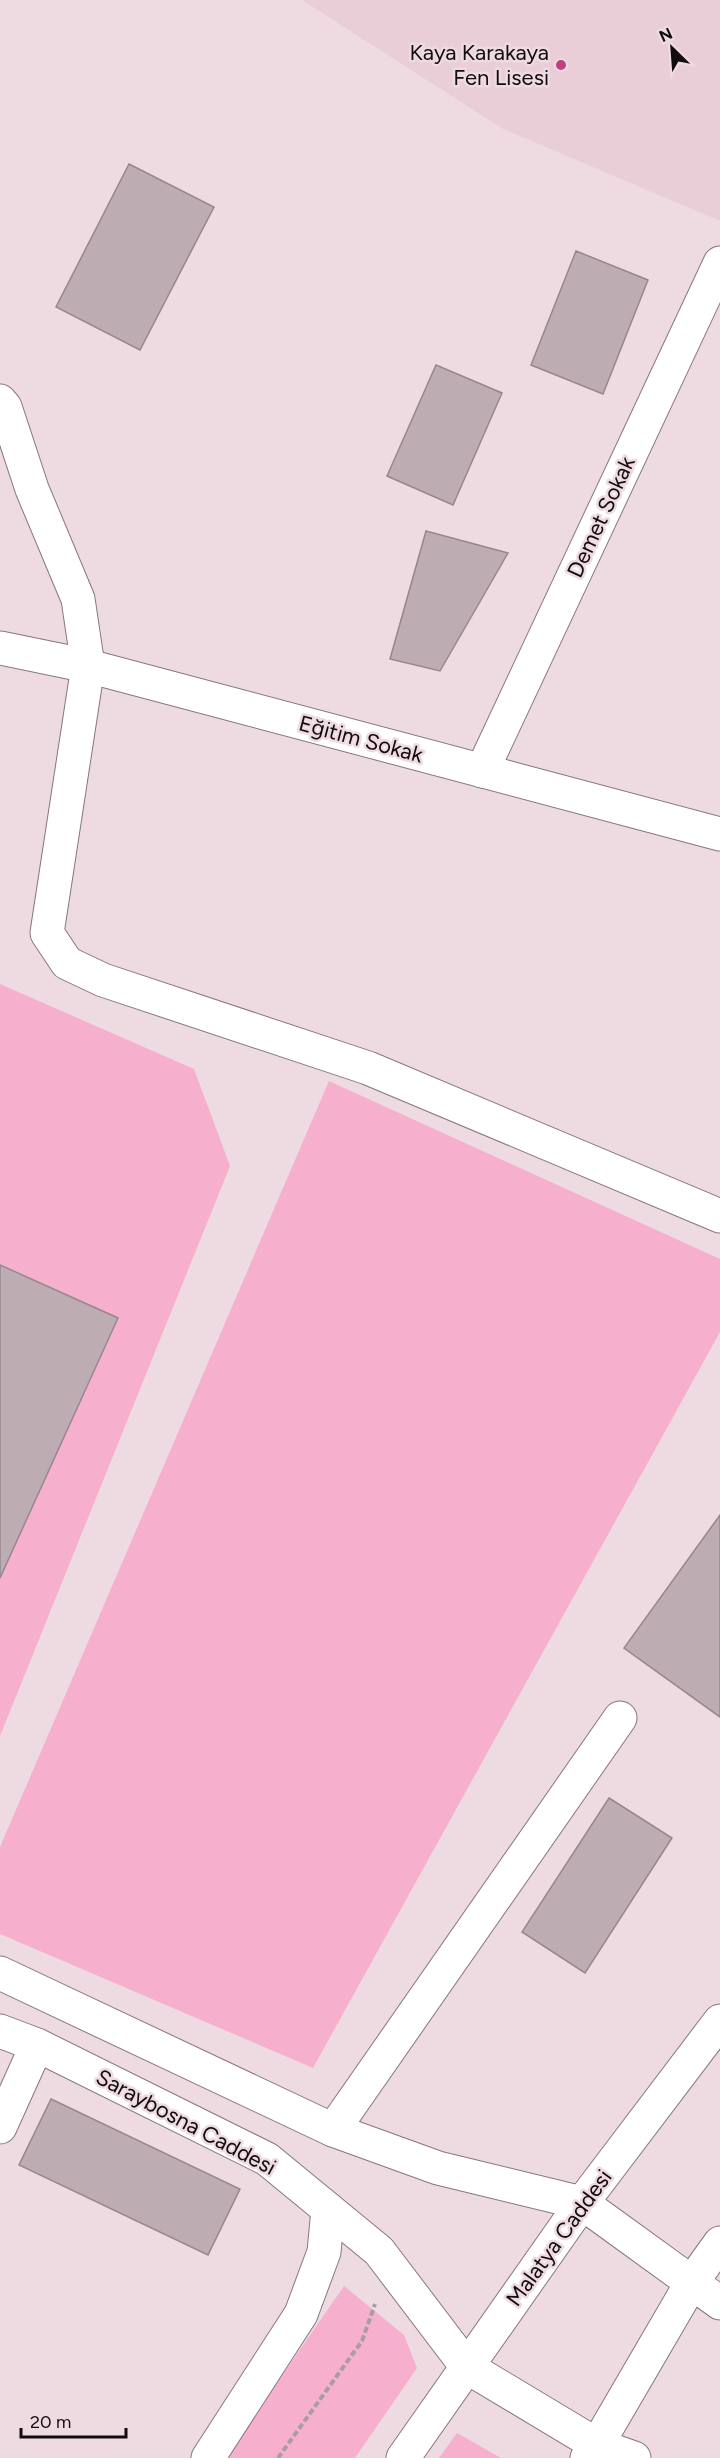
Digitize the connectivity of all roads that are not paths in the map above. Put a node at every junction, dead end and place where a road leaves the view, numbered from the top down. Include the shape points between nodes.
1 (720, 263) edge
2 (0, 401) edge
3 (0, 648) edge
4 (88, 666) junction
5 (482, 771) junction
6 (720, 834) edge
7 (720, 1216) edge
8 (620, 1718) dead end
9 (0, 1973) edge
10 (720, 2021) edge
11 (0, 2031) edge
12 (37, 2045) junction
13 (0, 2127) edge
14 (333, 2130) junction
15 (582, 2203) junction
16 (328, 2210) junction
17 (720, 2243) edge
18 (692, 2283) junction
19 (720, 2303) edge
20 (467, 2367) junction
21 (592, 2452) edge
22 (208, 2458) edge
23 (402, 2458) edge
24 (634, 2458) edge

1 - 5 main road, Demet Sokak
2 - 4 main road via 78,599
3 - 4 main road, Eğitim Sokak
4 - 5 main road, Eğitim Sokak
4 - 7 main road via 47,933 67,963 102,980 368,1068
5 - 6 main road, Eğitim Sokak
8 - 14 main road
9 - 14 main road
10 - 15 main road, Malatya Caddesi
11 - 12 main road, Saraybosna Caddesi
12 - 13 main road
12 - 16 main road, Saraybosna Caddesi via 267,2159
14 - 15 main road via 438,2168
15 - 18 main road
15 - 20 main road, Malatya Caddesi
16 - 20 main road, Saraybosna Caddesi via 379,2251
16 - 22 main road via 324,2252 301,2314
17 - 18 main road
18 - 19 main road
18 - 21 main road
20 - 21 main road, Saraybosna Caddesi
20 - 23 main road, Malatya Caddesi
21 - 24 main road, Saraybosna Caddesi

